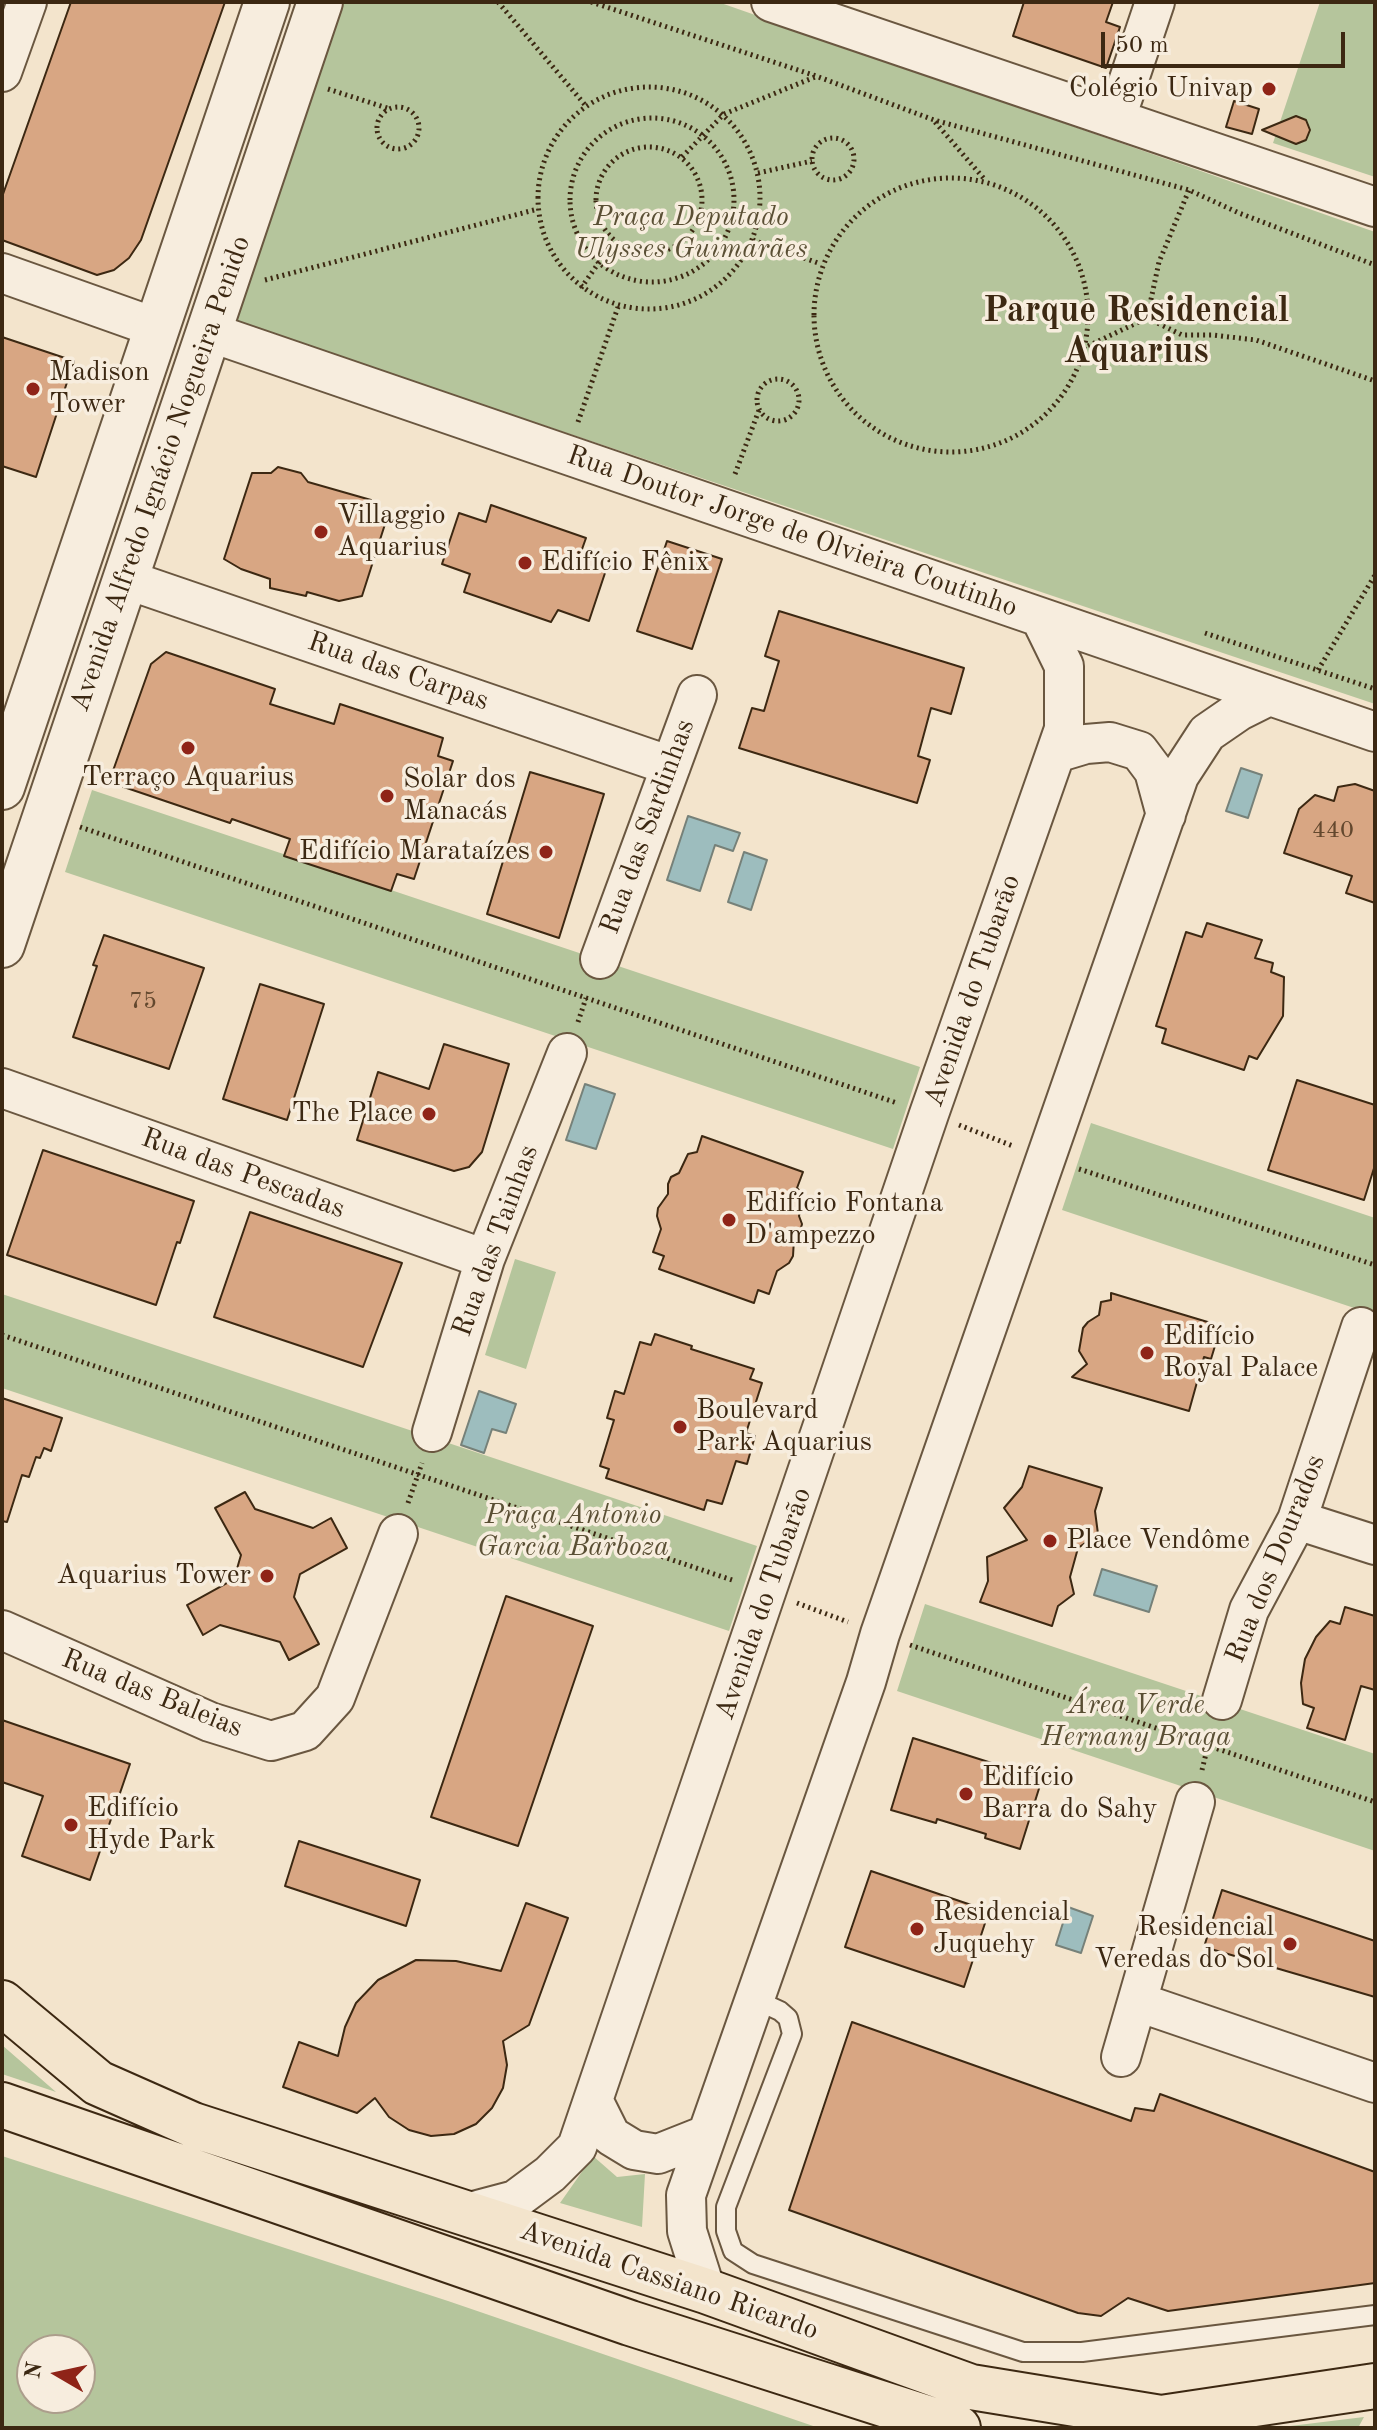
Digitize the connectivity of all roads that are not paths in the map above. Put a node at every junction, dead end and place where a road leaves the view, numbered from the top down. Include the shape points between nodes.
1 (27, 2) edge
2 (267, 2) edge
3 (320, 2) edge
4 (773, 2) edge
5 (1155, 2) edge
6 (2, 72) edge
7 (1116, 118) junction
8 (1375, 207) edge
9 (2, 273) edge
10 (157, 328) junction
11 (209, 332) junction
12 (125, 579) junction
13 (1040, 617) junction
14 (697, 695) dead end
15 (1269, 696) junction
16 (11, 729) edge
17 (1375, 732) edge
18 (1056, 753) junction
19 (671, 766) junction
20 (2, 787) edge
21 (1166, 815) junction
22 (2, 945) edge
23 (600, 959) road end
24 (567, 1053) road end
25 (2, 1088) edge
26 (485, 1259) junction
27 (1361, 1327) dead end
28 (432, 1432) road end
29 (1297, 1520) junction
30 (398, 1534) road end
31 (1375, 1545) edge
32 (2, 1630) edge
33 (1222, 1700) road end
34 (1195, 1802) road end
35 (754, 1999) junction
36 (1138, 2002) junction
37 (2, 2003) edge
38 (1121, 2057) dead end
39 (1375, 2083) edge
40 (593, 2100) junction
41 (2, 2105) edge
42 (706, 2135) junction
43 (466, 2213) junction
44 (706, 2291) junction
45 (1375, 2315) edge
46 (1375, 2386) edge
47 (958, 2428) edge

1 - 6 street
2 - 10 street, Avenida Alfredo Ignácio Nogueira Penido
3 - 11 street, Avenida Alfredo Ignácio Nogueira Penido
4 - 7 street
5 - 7 street
7 - 8 street
9 - 10 street
10 - 16 street, Avenida Alfredo Ignácio Nogueira Penido
11 - 12 street, Avenida Alfredo Ignácio Nogueira Penido
11 - 13 street, Rua Doutor Jorge de Olvieira Coutinho
12 - 19 street, Rua das Carpas
12 - 22 street, Avenida Alfredo Ignácio Nogueira Penido
13 - 15 street, Rua Doutor Jorge de Olvieira Coutinho
13 - 18 street, Avenida do Tubarão via 1064,666 1064,729
14 - 19 street, Rua das Sardinhas
15 - 17 street, Rua Doutor Jorge de Olvieira Coutinho
15 - 21 street via 1207,733 1179,776
16 - 20 street, Avenida Alfredo Ignácio Nogueira Penido
18 - 21 street via 1110,742 1139,751 1154,771
18 - 40 street, Avenida do Tubarão
19 - 23 street, Rua das Sardinhas
21 - 35 street
24 - 26 street, Rua das Tainhas
25 - 26 street, Rua das Pescadas
26 - 28 street, Rua das Tainhas
27 - 29 street, Rua dos Dourados
29 - 31 street
29 - 33 street, Rua dos Dourados via 1249,1610
30 - 32 street, Rua das Baleias via 335,1698 305,1731 271,1741 210,1722
34 - 36 street
35 - 42 street
35 - 45 lane via 788,2018 792,2034 726,2207 733,2251 753,2264 1023,2352 1082,2352
36 - 38 street
36 - 39 street
37 - 43 main road, Avenida Cassiano Ricardo via 98,2083 193,2125
40 - 42 street via 611,2136 634,2150 658,2154
40 - 43 street, Avenida do Tubarão via 577,2147 550,2174 515,2200
41 - 47 main road, Avenida Cassiano Ricardo via 630,2323
42 - 44 street via 686,2195 687,2231
43 - 44 main road, Avenida Cassiano Ricardo
44 - 46 main road, Avenida Cassiano Ricardo via 971,2387 1161,2418

